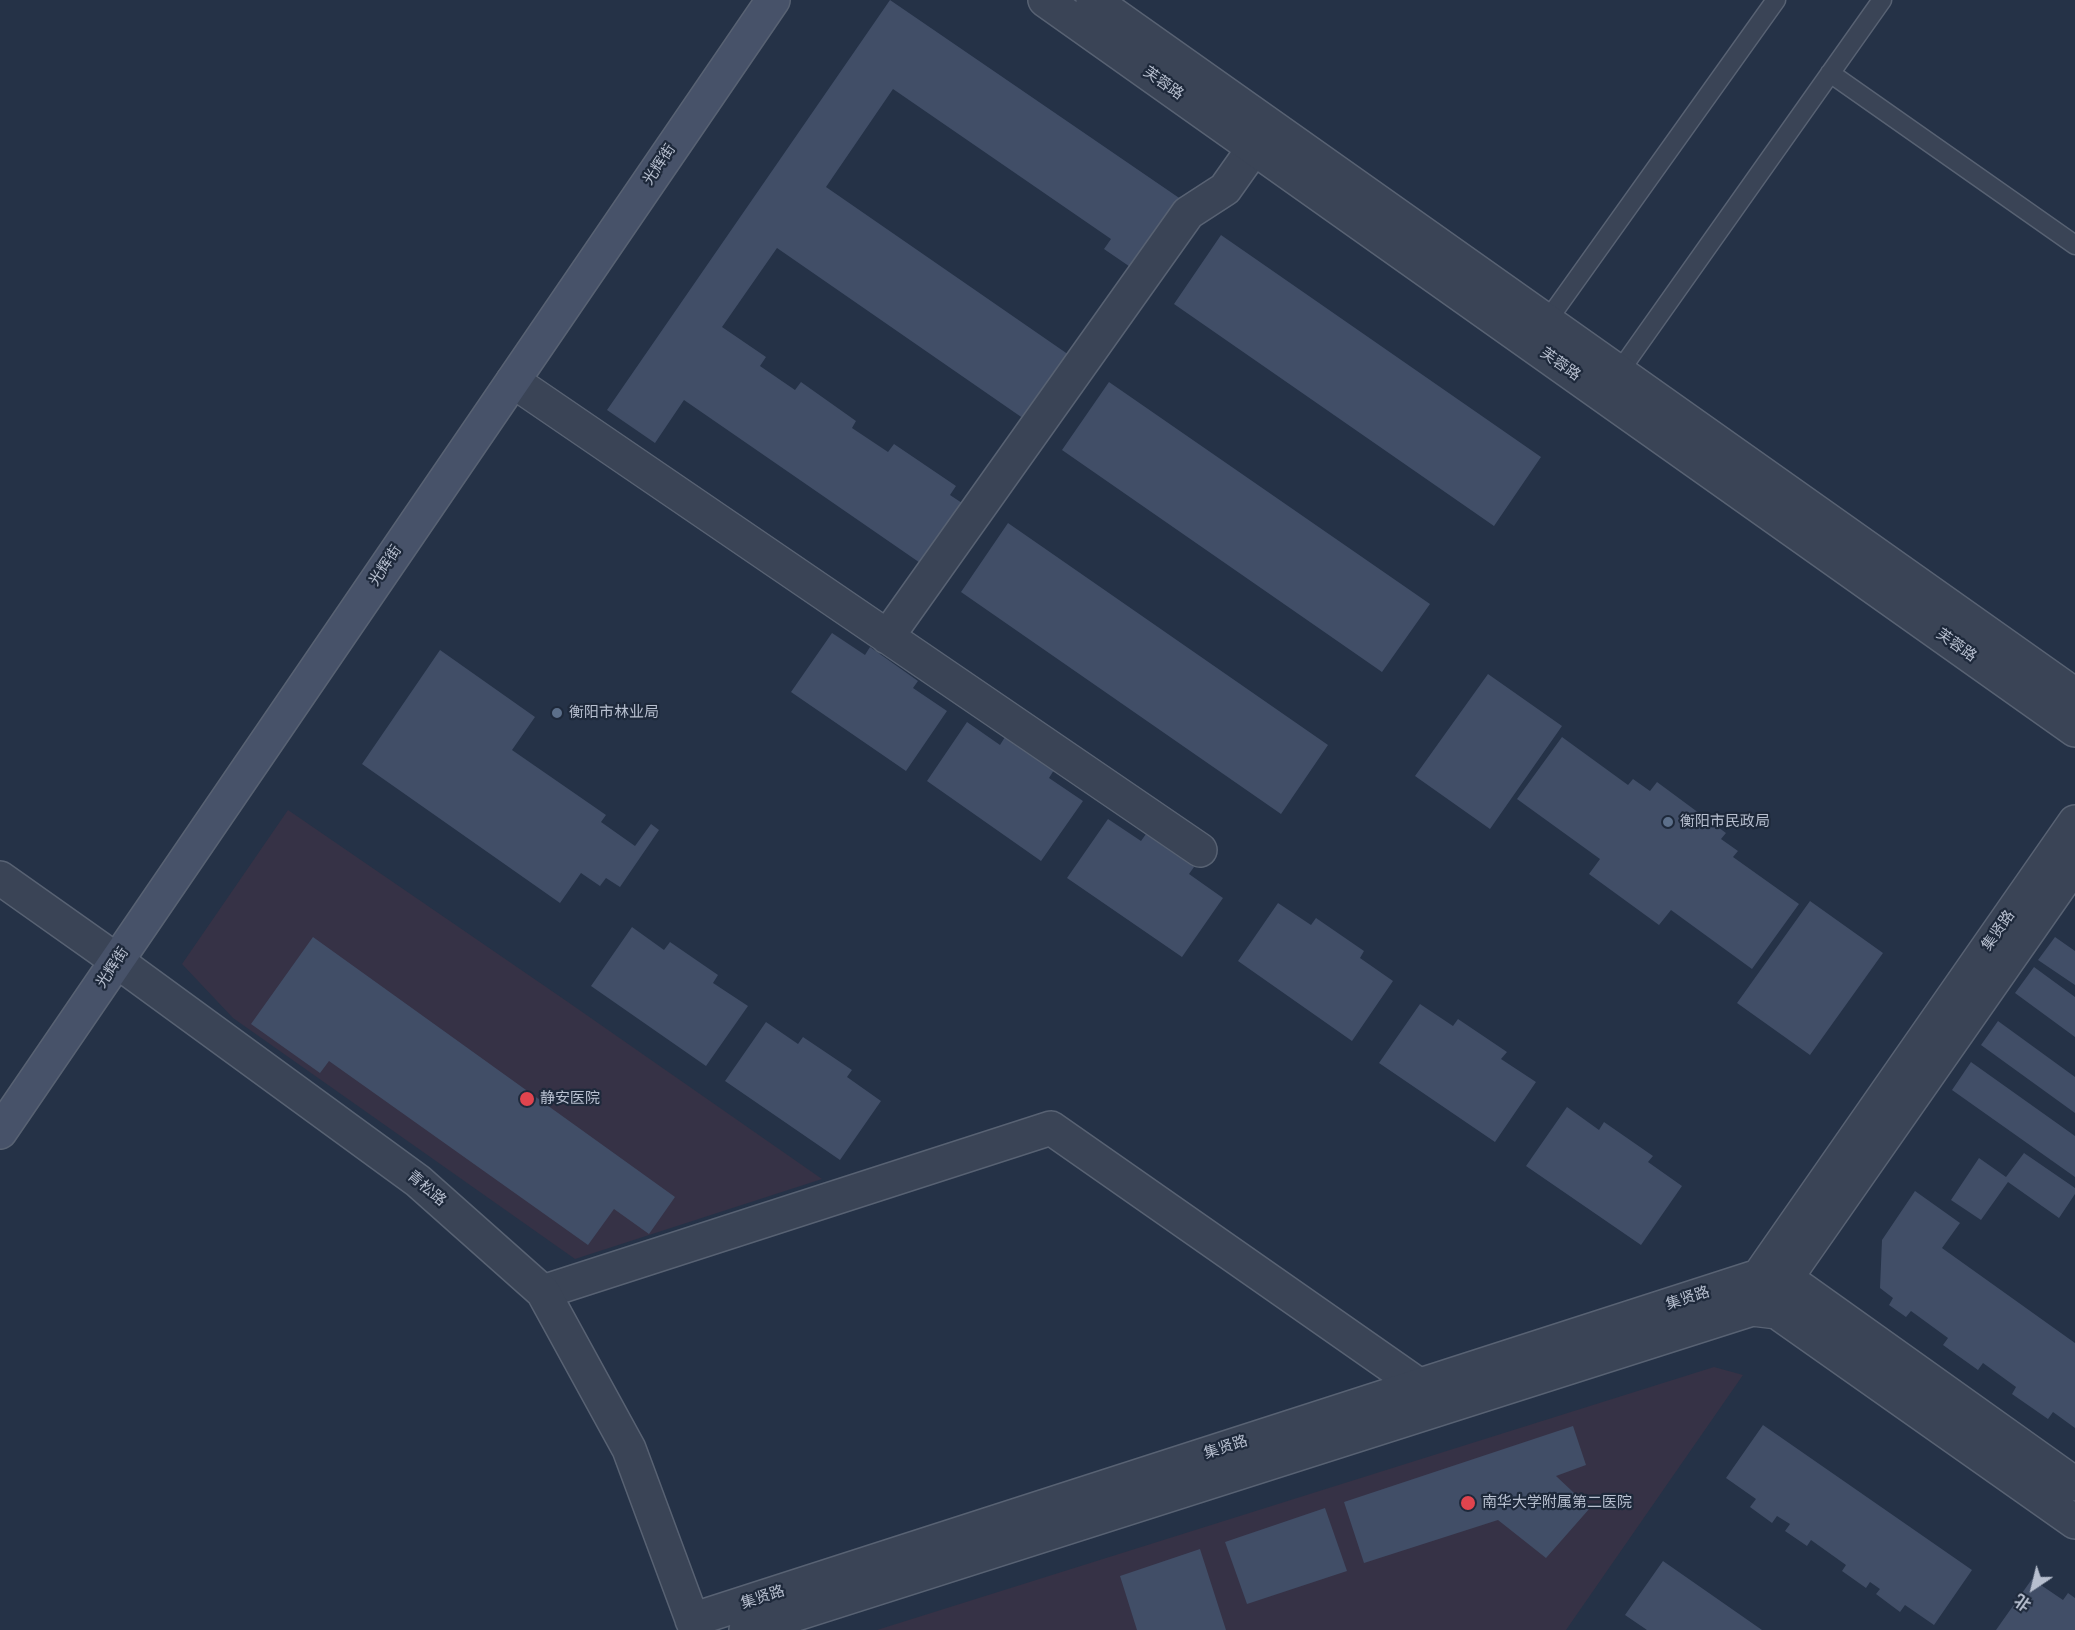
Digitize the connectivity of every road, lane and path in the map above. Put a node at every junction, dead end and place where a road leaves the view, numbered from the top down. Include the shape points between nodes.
1 (748, 0) edge
2 (773, 0) edge
3 (1045, 0) edge
4 (1093, 0) edge
5 (1776, 0) edge
6 (1881, 0) edge
7 (1830, 73) junction
8 (1254, 148) junction
9 (2075, 245) edge
10 (1547, 321) junction
11 (1619, 372) junction
12 (513, 381) junction
13 (887, 637) junction
14 (2075, 695) edge
15 (2075, 730) edge
16 (2075, 822) edge
17 (1200, 850) dead end
18 (2075, 864) edge
19 (0, 878) edge
20 (108, 954) junction
21 (0, 1092) edge
22 (0, 1132) edge
23 (1772, 1277) junction
24 (543, 1292) junction
25 (1752, 1309) junction
26 (1420, 1386) junction
27 (2075, 1484) edge
28 (2075, 1522) edge
29 (694, 1625) edge
30 (746, 1630) edge

1 - 20 main road, 光辉街
2 - 12 main road, 光辉街
3 - 8 street, 芙蓉路
4 - 10 street, 芙蓉路
5 - 10 lane
6 - 7 lane
7 - 9 lane
7 - 11 lane
8 - 13 street via 1225,189 1188,213
8 - 15 street, 芙蓉路
10 - 11 street, 芙蓉路
11 - 14 street, 芙蓉路
12 - 13 street
12 - 20 main road, 光辉街
13 - 17 street
16 - 23 street, 集贤路
18 - 23 street, 集贤路
19 - 20 street, 青松路
20 - 21 main road, 光辉街
20 - 22 main road, 光辉街
20 - 24 street, 青松路 via 418,1181
23 - 25 street, 集贤路
23 - 26 street, 集贤路
23 - 27 street
24 - 26 street via 1051,1128
24 - 29 street, 青松路 via 628,1449
25 - 28 street, 集贤路 via 1778,1312
25 - 30 street, 集贤路
26 - 29 street, 集贤路

